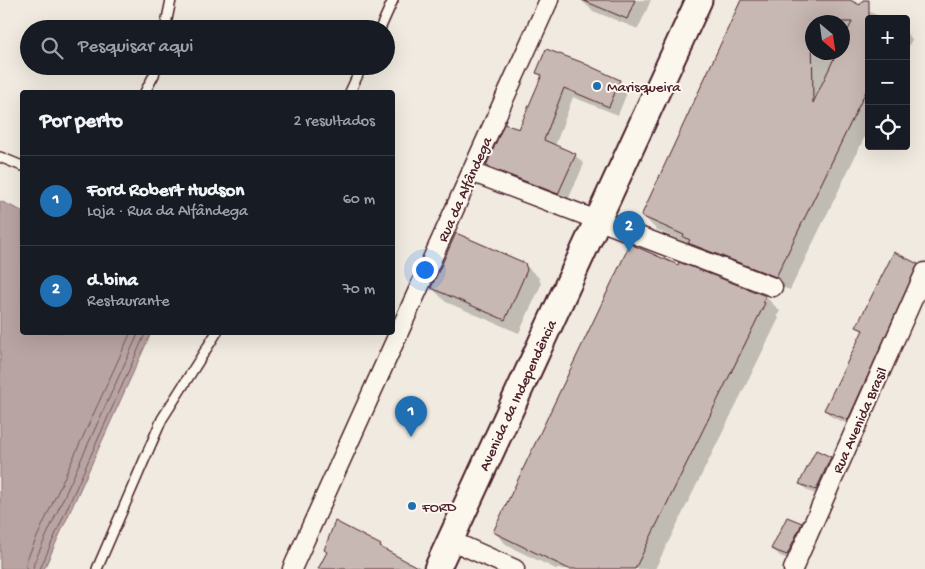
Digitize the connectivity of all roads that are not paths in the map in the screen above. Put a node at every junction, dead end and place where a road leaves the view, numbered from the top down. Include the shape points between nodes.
1 (171, 0) edge
2 (393, 0) edge
3 (549, 0) edge
4 (699, 0) edge
5 (167, 20) edge
6 (384, 20) edge
7 (154, 75) edge
8 (358, 75) edge
9 (146, 90) edge
10 (351, 90) edge
11 (0, 157) edge
12 (20, 165) edge
13 (471, 172) junction
14 (598, 220) junction
15 (925, 272) edge
16 (773, 287) dead end
17 (216, 335) edge
18 (450, 540) junction
19 (97, 569) edge
20 (292, 569) edge
21 (437, 569) edge
22 (515, 569) edge
23 (793, 569) edge

1 - 5 lane
2 - 6 lane
3 - 13 street, Rua da Alfândega
4 - 14 street, Avenida da Independência
7 - 9 lane
8 - 10 lane
11 - 12 lane
13 - 14 street
13 - 20 street, Rua da Alfândega
14 - 16 street
14 - 18 street, Avenida da Independência
15 - 23 street, Rua Avenida Brasil
17 - 19 lane via 162,419
18 - 21 street, Avenida da Independência
18 - 22 street

